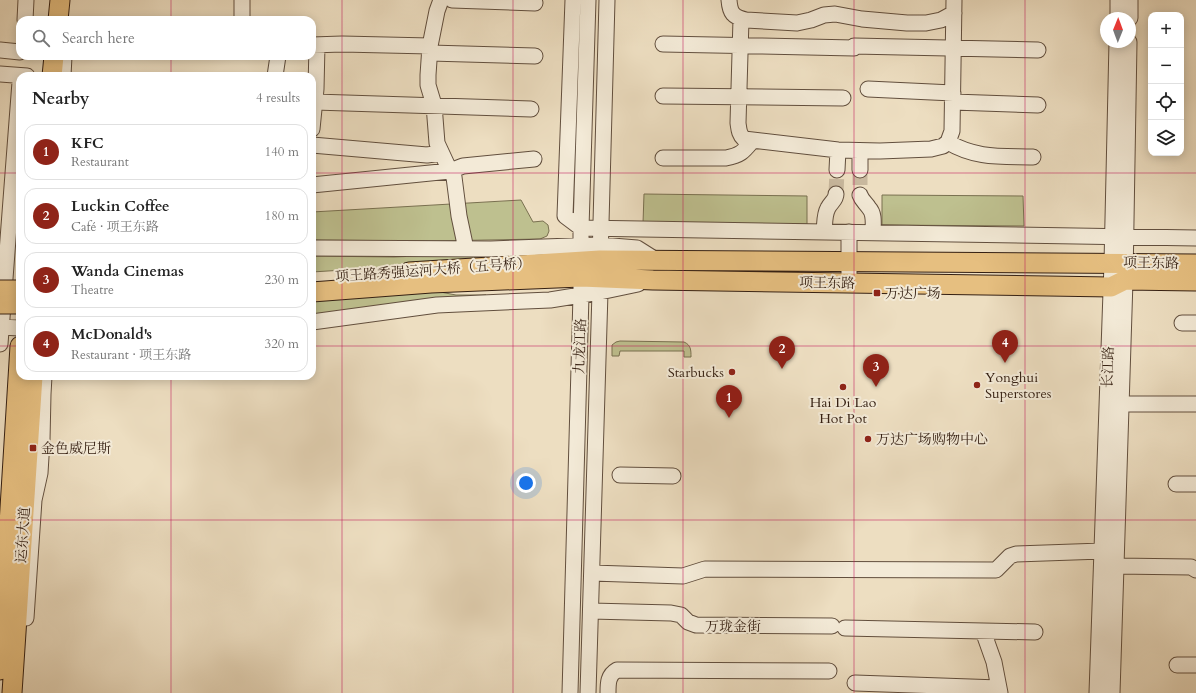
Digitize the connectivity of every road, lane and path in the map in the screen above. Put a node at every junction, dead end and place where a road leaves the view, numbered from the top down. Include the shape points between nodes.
1 (26, 0) edge
2 (47, 0) edge
3 (60, 0) edge
4 (69, 0) edge
5 (242, 0) edge
6 (442, 0) edge
7 (452, 0) edge
8 (573, 0) edge
9 (588, 0) edge
10 (607, 0) edge
11 (729, 0) edge
12 (1118, 0) edge
13 (1130, 0) edge
14 (535, 3) dead end
15 (954, 7) edge
16 (1118, 12) edge
17 (1130, 12) edge
18 (25, 16) edge
19 (45, 16) edge
20 (58, 16) edge
21 (67, 16) edge
22 (242, 16) edge
23 (741, 19) junction
24 (663, 44) dead end
25 (316, 45) edge
26 (741, 46) junction
27 (953, 48) junction
28 (1117, 48) edge
29 (1129, 48) edge
30 (430, 49) junction
31 (0, 50) edge
32 (1038, 50) dead end
33 (16, 52) edge
34 (535, 56) dead end
35 (22, 60) edge
36 (42, 60) edge
37 (54, 60) edge
38 (64, 60) edge
39 (278, 60) edge
40 (315, 60) edge
41 (20, 72) edge
42 (40, 72) edge
43 (52, 72) edge
44 (62, 72) edge
45 (276, 72) edge
46 (315, 72) edge
47 (0, 74) edge
48 (16, 76) edge
49 (868, 89) dead end
50 (663, 96) dead end
51 (739, 98) junction
52 (843, 98) dead end
53 (953, 98) junction
54 (316, 102) edge
55 (434, 105) junction
56 (1038, 105) dead end
57 (531, 109) dead end
58 (16, 134) edge
59 (753, 140) junction
60 (948, 142) junction
61 (316, 145) edge
62 (838, 150) junction
63 (860, 151) junction
64 (441, 153) junction
65 (1033, 157) dead end
66 (663, 158) dead end
67 (534, 159) dead end
68 (837, 170) tunnel mouth
69 (860, 170) tunnel mouth
70 (450, 171) junction
71 (316, 185) edge
72 (836, 194) tunnel mouth
73 (860, 195) tunnel mouth
74 (581, 228) junction
75 (600, 228) junction
76 (824, 232) junction
77 (849, 232) junction
78 (873, 233) junction
79 (1119, 237) junction
80 (1196, 238) edge
81 (316, 248) edge
82 (466, 249) junction
83 (849, 261) junction
84 (1196, 264) edge
85 (590, 269) junction
86 (553, 270) junction
87 (1118, 273) junction
88 (316, 279) edge
89 (1196, 281) edge
90 (848, 283) junction
91 (0, 290) edge
92 (16, 290) edge
93 (316, 292) edge
94 (0, 304) edge
95 (16, 304) edge
96 (316, 321) edge
97 (1, 328) edge
98 (16, 328) edge
99 (0, 344) edge
100 (18, 380) edge
101 (31, 380) edge
102 (44, 380) edge
103 (1121, 404) junction
104 (1196, 404) edge
105 (620, 475) dead end
106 (673, 476) dead end
107 (1176, 484) dead end
108 (1196, 484) edge
109 (12, 488) edge
110 (1102, 551) junction
111 (1116, 566) junction
112 (1196, 570) edge
113 (592, 573) junction
114 (591, 611) junction
115 (983, 631) junction
116 (1035, 632) dead end
117 (1177, 665) dead end
118 (1196, 665) edge
119 (0, 670) edge
120 (829, 671) dead end
121 (856, 683) dead end
122 (1000, 690) edge
123 (12, 693) edge
124 (21, 693) edge
125 (570, 693) edge
126 (588, 693) edge
127 (608, 693) edge
128 (1097, 693) edge
129 (1112, 693) edge

1 - 18 street
2 - 19 main road
3 - 20 main road
4 - 21 street
5 - 22 street
6 - 30 street
7 - 14 street
8 - 74 street via 564,216
9 - 74 street, 九龙江路
10 - 75 street, 九龙江路
11 - 23 street via 734,15
12 - 16 street
13 - 17 street
15 - 23 street via 941,20 926,23 862,19 835,14 797,22
15 - 27 street
23 - 26 street
24 - 26 street
25 - 30 street
26 - 27 street
26 - 51 street
27 - 32 street
27 - 53 street
28 - 79 street, 长江路
29 - 79 street, 长江路
30 - 34 street
30 - 55 street via 428,85
31 - 33 street
35 - 41 street
36 - 42 main road
37 - 43 main road
38 - 44 street
39 - 45 street
40 - 46 street
47 - 48 street
49 - 53 street
50 - 51 street
51 - 52 street
51 - 59 street via 739,132 744,139
53 - 56 street
53 - 60 street via 952,131
54 - 55 street
55 - 57 street
55 - 64 street via 437,143
58 - 97 street
59 - 62 street
59 - 66 street via 742,153 726,158
60 - 63 street via 931,150
60 - 65 street via 980,155
61 - 64 street via 427,155
62 - 63 street
62 - 68 street
63 - 69 street
64 - 70 street
67 - 70 street via 463,166
70 - 71 street
70 - 82 street via 454,177
72 - 76 street via 825,216
73 - 78 street via 861,200 871,209
74 - 75 street
74 - 85 street, 九龙江路
75 - 76 street
75 - 85 street, 九龙江路
76 - 77 street
77 - 78 street
77 - 83 street
78 - 79 street
79 - 80 street
79 - 87 street, 长江路
81 - 82 street
82 - 85 street
83 - 85 main road, 项王东路 via 656,260
83 - 87 main road, 项王东路
83 - 90 street
84 - 87 main road, 项王东路
85 - 86 main road, 项王东路
85 - 90 main road, 项王东路 via 653,280
85 - 96 street via 550,300 437,305
85 - 113 street, 九龙江路
85 - 125 street, 九龙江路
86 - 88 main road, 项王路秀强运河大桥（五号桥） via 456,268
86 - 93 main road, 项王路秀强运河大桥（五号桥）
87 - 89 main road, 项王东路
87 - 90 main road, 项王东路
87 - 103 street, 长江路
87 - 110 street, 长江路
91 - 92 main road, bridge
94 - 95 main road, bridge
97 - 98 street
97 - 99 street
100 - 109 main road, 运东大道
101 - 109 main road, 运东大道
102 - 124 street via 40,473 34,500
103 - 104 street
103 - 111 street, 长江路
105 - 106 street
107 - 108 street
109 - 119 main road, 运东大道
109 - 123 main road, 运东大道
110 - 113 street via 1016,554 1010,556 996,570 705,569 683,576
110 - 128 street, 长江路
111 - 112 street via 1191,566
111 - 129 street, 长江路
113 - 114 street, 九龙江路
114 - 115 street, 万珑金街 via 671,612 696,625
114 - 126 street, 九龙江路
115 - 116 street, 万珑金街
115 - 122 street
117 - 118 street
120 - 127 street via 617,670 610,676
121 - 122 street

